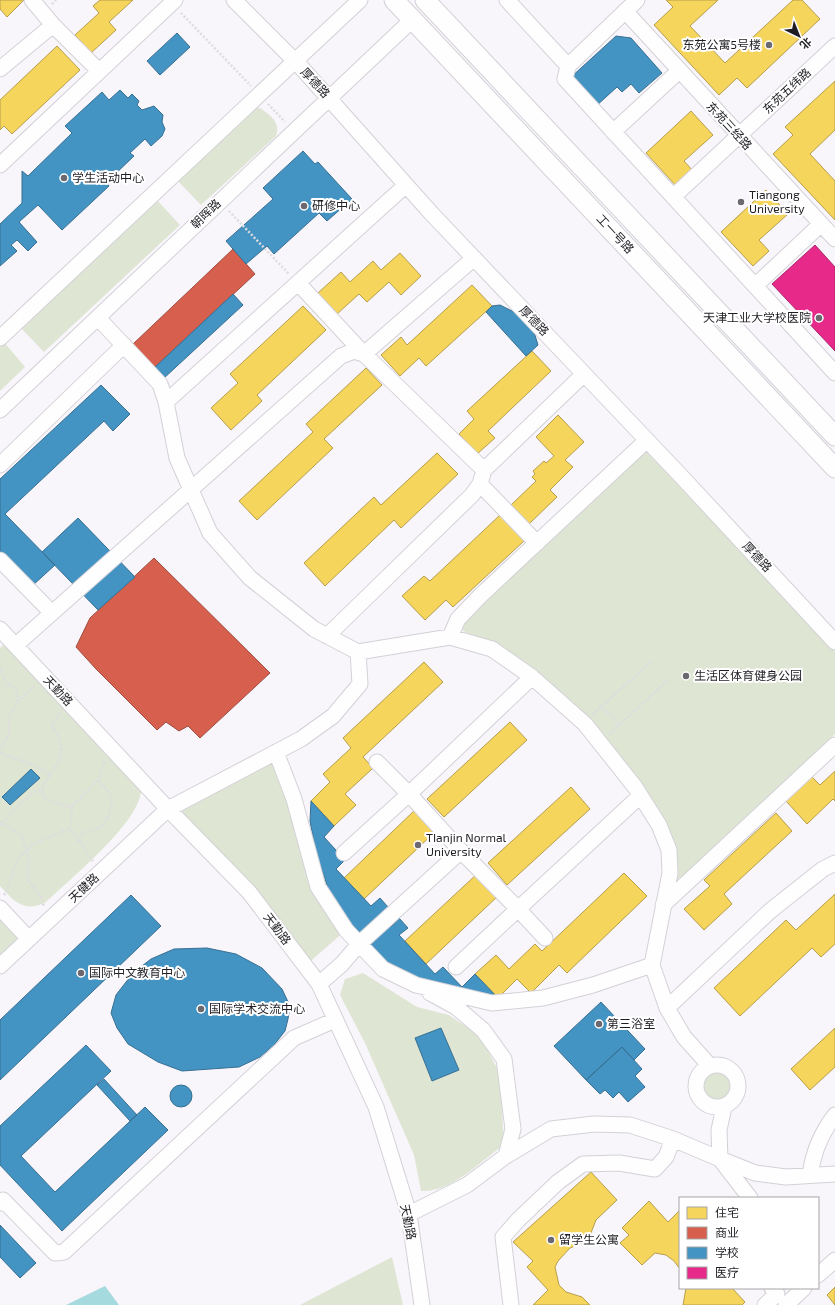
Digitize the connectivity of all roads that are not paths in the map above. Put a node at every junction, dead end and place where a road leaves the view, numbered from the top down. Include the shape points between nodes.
1 (32, 0) edge
2 (234, 0) edge
3 (360, 0) edge
4 (394, 0) edge
5 (425, 0) edge
6 (508, 0) edge
7 (637, 0) edge
8 (173, 2) edge
9 (625, 11) junction
10 (413, 20) junction
11 (53, 25) junction
12 (835, 46) edge
13 (294, 60) junction
14 (568, 66) junction
15 (0, 69) edge
16 (679, 71) junction
17 (99, 72) junction
18 (329, 97) junction
19 (613, 132) junction
20 (738, 136) junction
21 (0, 165) edge
22 (406, 185) junction
23 (673, 197) junction
24 (821, 224) junction
25 (835, 239) edge
26 (474, 258) junction
27 (298, 283) junction
28 (755, 286) junction
29 (98, 318) junction
30 (2, 332) edge
31 (124, 345) junction
32 (364, 354) junction
33 (584, 374) junction
34 (835, 374) edge
35 (166, 402) junction
36 (0, 410) edge
37 (835, 436) edge
38 (647, 440) junction
39 (0, 465) edge
40 (835, 468) edge
41 (482, 477) junction
42 (190, 489) junction
43 (537, 543) junction
44 (0, 560) edge
45 (51, 612) junction
46 (0, 629) edge
47 (327, 636) junction
48 (450, 637) junction
49 (835, 642) edge
50 (16, 645) junction
51 (358, 652) junction
52 (532, 677) junction
53 (835, 745) edge
54 (276, 752) junction
55 (377, 762) dead end
56 (408, 794) junction
57 (640, 796) junction
58 (168, 809) junction
59 (461, 851) junction
60 (344, 853) dead end
61 (835, 864) edge
62 (663, 905) junction
63 (0, 908) edge
64 (518, 909) junction
65 (545, 938) dead end
66 (29, 939) junction
67 (359, 944) junction
68 (652, 965) junction
69 (0, 966) edge
70 (456, 967) dead end
71 (319, 984) junction
72 (416, 985) junction
73 (667, 1008) junction
74 (335, 1020) junction
75 (710, 1066) junction
76 (724, 1107) junction
77 (835, 1115) edge
78 (673, 1139) junction
79 (506, 1156) junction
80 (720, 1159) junction
81 (835, 1174) edge
82 (810, 1175) junction
83 (749, 1197) edge
84 (0, 1203) edge
85 (408, 1214) junction
86 (835, 1260) edge
87 (819, 1274) edge
88 (773, 1289) edge
89 (803, 1289) edge
90 (422, 1305) edge
91 (511, 1305) edge
92 (765, 1305) edge
93 (786, 1305) edge

1 - 11 street
2 - 13 street, 厚德路
3 - 13 street
4 - 10 main road, 工一号路
5 - 37 main road, 工一号路
6 - 14 street
7 - 9 street
8 - 17 street
9 - 14 street
9 - 16 street, 东苑三经路
10 - 18 street, 朝晖路
10 - 40 main road, 工一号路
11 - 15 street
11 - 17 street
12 - 20 street, 东苑五纬路
13 - 18 street, 厚德路
13 - 30 street
14 - 19 street via 565,80
16 - 19 street
16 - 20 street, 东苑三经路
17 - 21 street
18 - 22 street, 厚德路
18 - 29 street, 朝晖路
19 - 23 street
20 - 23 street, 东苑五纬路
20 - 24 street, 东苑三经路
22 - 26 street, 厚德路
22 - 27 street
23 - 28 street
24 - 25 street, 东苑三经路
24 - 28 street
26 - 32 street
26 - 33 street, 厚德路
27 - 32 street
27 - 35 street
28 - 34 street
29 - 31 street
29 - 36 street, 朝晖路
31 - 35 street via 160,384
31 - 39 street
32 - 41 street
32 - 42 street via 354,351 341,356
33 - 38 street, 厚德路
33 - 41 street
35 - 42 street via 177,458
38 - 43 street
38 - 49 street, 厚德路
41 - 43 street
41 - 47 street via 472,495
42 - 45 street
42 - 47 street via 210,533 250,578 314,629
43 - 48 street via 458,619
44 - 45 street
45 - 50 street
46 - 50 street, 天勤路
47 - 51 street
48 - 51 street
48 - 52 street via 492,649
50 - 58 street, 天勤路
51 - 54 street, 天健路 via 360,684 356,689 333,716
52 - 56 street
52 - 57 street via 584,722
53 - 62 street
54 - 58 street, 天健路
54 - 67 street via 294,799 318,887 346,930
55 - 56 street
56 - 59 street
56 - 60 street
57 - 62 street via 659,825 669,850 670,873
57 - 64 street
58 - 66 street, 天健路
58 - 71 street, 天勤路 via 249,892
59 - 64 street
59 - 67 street
61 - 73 street via 823,869 770,911
62 - 68 street
63 - 66 street
64 - 65 street
64 - 70 street
66 - 69 street, 天健路
67 - 71 street via 342,964
67 - 72 street via 383,969
68 - 72 street via 593,985 543,998 492,1003
68 - 73 street
71 - 74 street, 天勤路
72 - 79 street via 456,1007 483,1030 504,1059 513,1129
73 - 75 street via 684,1037
74 - 84 street via 294,1038 64,1252 55,1253 3,1200
74 - 85 street, 天勤路 via 376,1107
75 - 76 street via 722,1066 733,1072 738,1082 734,1100
75 - 76 street via 697,1078 698,1096 706,1105
76 - 80 street via 719,1130
77 - 82 street via 824,1129 812,1158
78 - 79 street via 630,1125 594,1124 551,1129
78 - 80 street
78 - 91 street via 666,1158 655,1169 619,1164 582,1164 558,1182 518,1220 503,1237
79 - 85 street via 467,1186
80 - 82 street via 755,1173 786,1177
80 - 83 street
81 - 82 street
85 - 90 street, 天勤路
86 - 87 street
88 - 92 street via 777,1294
89 - 93 street

